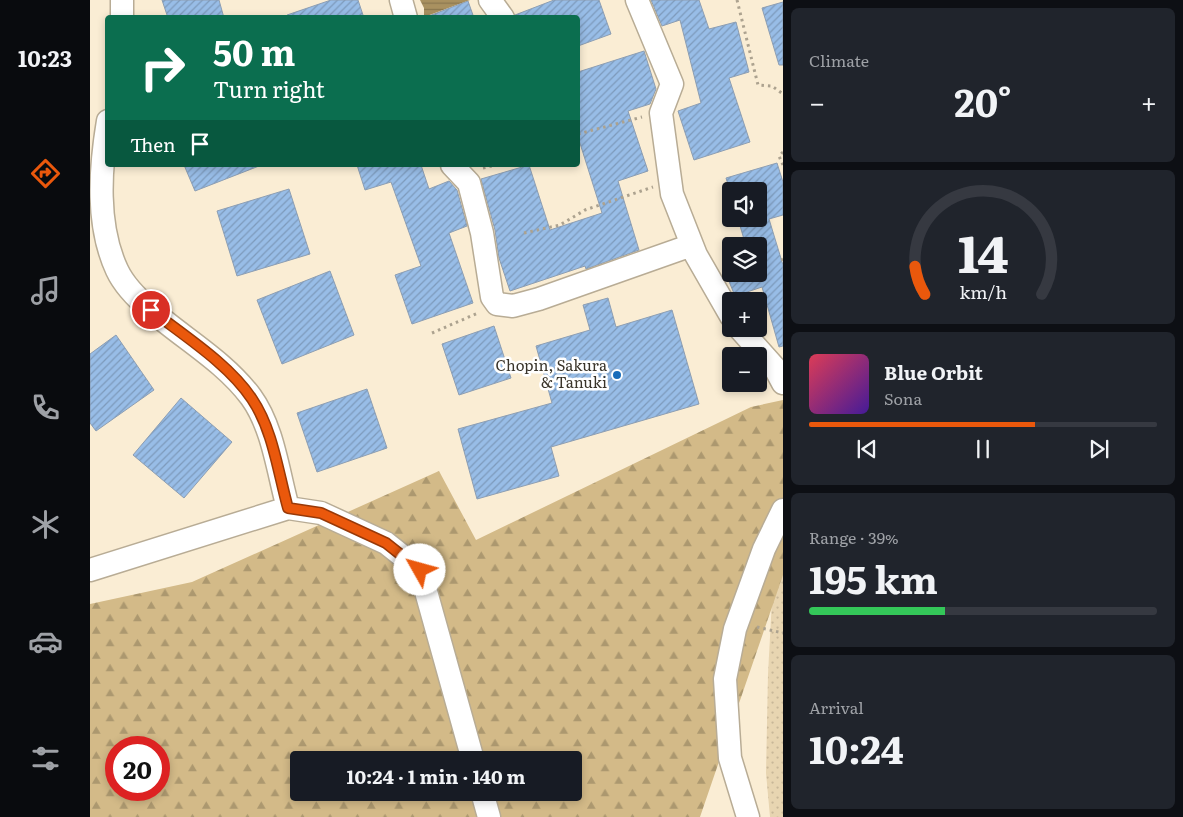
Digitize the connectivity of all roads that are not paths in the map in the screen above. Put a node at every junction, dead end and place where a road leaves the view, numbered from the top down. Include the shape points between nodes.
1 (122, 0) edge
2 (401, 0) edge
3 (490, 0) edge
4 (637, 0) edge
5 (122, 15) edge
6 (405, 15) edge
7 (502, 15) edge
8 (105, 138) edge
9 (454, 167) edge
10 (692, 245) junction
11 (722, 300) edge
12 (747, 337) edge
13 (783, 383) edge
14 (288, 508) junction
15 (783, 510) edge
16 (90, 570) edge
17 (470, 751) edge
18 (485, 801) edge
19 (489, 817) edge
20 (748, 817) edge

1 - 5 lane
2 - 6 lane
3 - 7 lane
4 - 10 lane via 672,84 661,113 672,194
8 - 14 lane via 103,213 108,246 118,272 151,310 238,380 252,399 267,430
9 - 10 lane via 469,183 482,233 492,297 497,304 513,306 539,299
10 - 11 lane
12 - 13 lane
14 - 16 lane
14 - 17 lane via 321,513 386,543 420,570
15 - 20 lane via 764,549 735,629 725,679 730,758
18 - 19 lane

